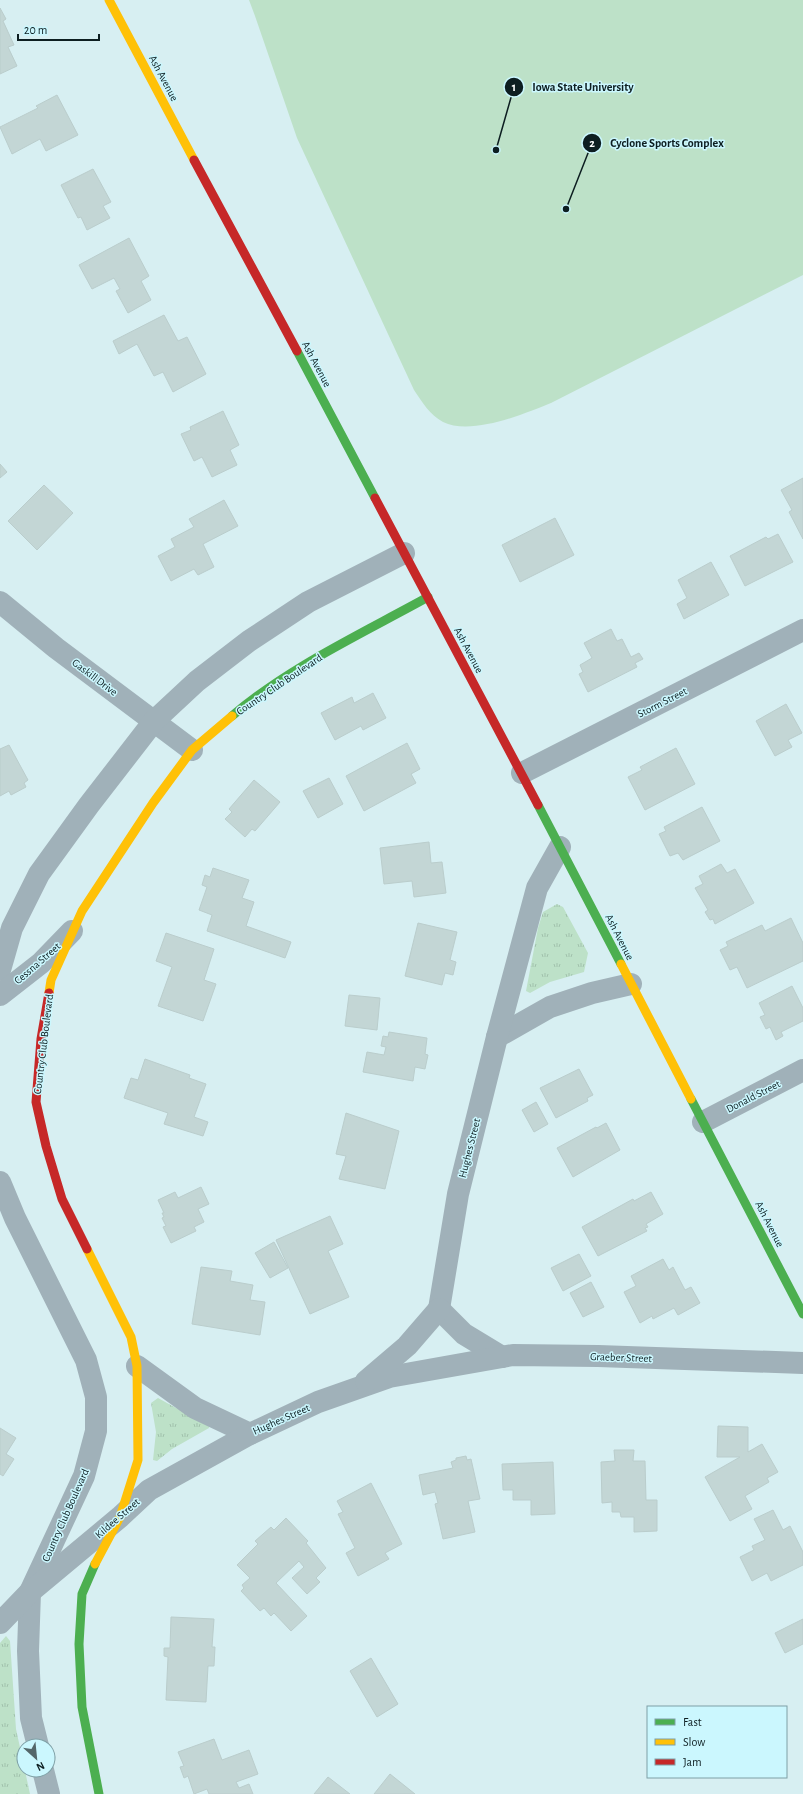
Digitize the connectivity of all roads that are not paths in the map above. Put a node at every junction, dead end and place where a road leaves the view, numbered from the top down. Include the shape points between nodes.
1 (109, 0) edge
2 (404, 553) junction
3 (428, 597) junction
4 (0, 602) edge
5 (803, 630) edge
6 (154, 721) junction
7 (192, 750) junction
8 (522, 773) junction
9 (560, 847) junction
10 (73, 930) junction
11 (0, 970) edge
12 (631, 984) junction
13 (0, 995) edge
14 (497, 1036) junction
15 (803, 1070) edge
16 (703, 1122) junction
17 (0, 1182) edge
18 (439, 1308) junction
19 (803, 1314) edge
20 (502, 1357) junction
21 (803, 1363) edge
22 (137, 1366) junction
23 (439, 1368) joint
24 (358, 1388) junction
25 (250, 1434) junction
26 (120, 1517) junction
27 (30, 1592) junction
28 (0, 1623) edge
29 (36, 1738) edge
30 (45, 1778) edge
31 (49, 1794) edge
32 (99, 1794) edge

1 - 2 street, Ash Avenue
2 - 3 street, Ash Avenue
2 - 6 street via 308,602 249,641 198,681
3 - 7 street, Country Club Boulevard via 313,660 252,700
3 - 8 street, Ash Avenue
4 - 6 street, Gaskill Drive via 56,648
5 - 8 street, Storm Street
6 - 7 street, Gaskill Drive
6 - 11 street via 39,874 12,928
7 - 10 street, Country Club Boulevard via 120,850
8 - 9 street, Ash Avenue
9 - 12 street, Ash Avenue
9 - 14 street, Hughes Street via 537,888
10 - 13 street, Cessna Street via 41,963
10 - 22 street, Country Club Boulevard via 51,980 41,1039 36,1102 62,1198 131,1337
12 - 14 street via 550,1007
12 - 16 street, Ash Avenue
14 - 18 street, Hughes Street via 458,1194
15 - 16 street, Donald Street
16 - 19 street, Ash Avenue
17 - 27 street, Country Club Boulevard via 15,1218 86,1360 96,1397 96,1431 84,1476
18 - 20 street via 464,1334
18 - 24 street via 407,1346
20 - 21 street, Graeber Street via 598,1356
20 - 23 street, Graeber Street
22 - 25 street, Hughes Street via 195,1408
22 - 26 street, Country Club Boulevard via 138,1460
23 - 24 street, Hughes Street via 389,1377
24 - 25 street, Hughes Street via 318,1402
25 - 26 street, Kildee Street via 148,1490
26 - 27 street, Kildee Street
26 - 32 street, Country Club Boulevard via 99,1554 82,1594 79,1644 82,1707
27 - 28 street, Kildee Street
27 - 29 street, Country Club Boulevard via 30,1703
30 - 31 street

